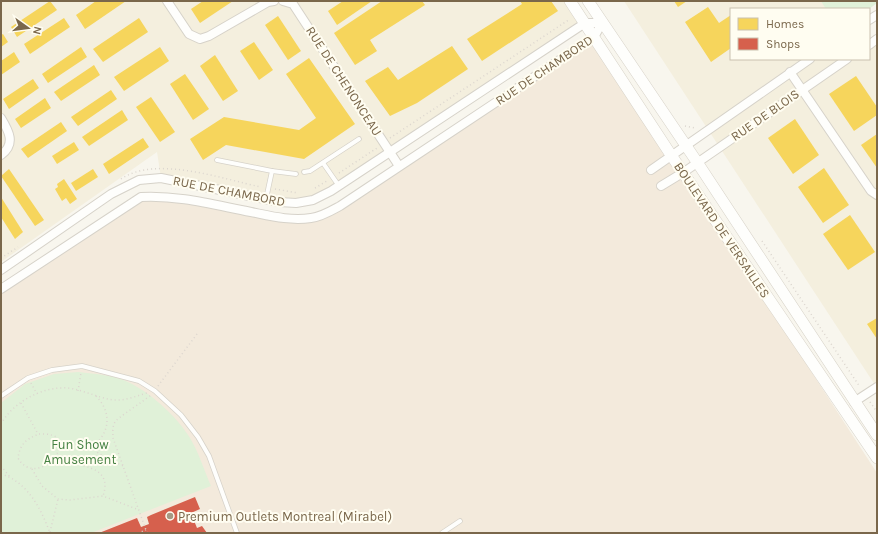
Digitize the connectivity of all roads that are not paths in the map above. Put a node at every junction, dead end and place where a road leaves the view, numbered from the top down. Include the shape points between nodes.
1 (167, 1) edge
2 (274, 1) edge
3 (283, 1) edge
4 (570, 1) edge
5 (588, 1) edge
6 (602, 22) junction
7 (585, 23) junction
8 (594, 37) junction
9 (808, 60) edge
10 (846, 60) edge
11 (790, 72) junction
12 (802, 89) junction
13 (1, 118) edge
14 (358, 139) dead end
15 (686, 145) junction
16 (390, 151) junction
17 (1, 155) edge
18 (672, 155) junction
19 (217, 160) dead end
20 (697, 162) junction
21 (323, 163) junction
22 (399, 166) junction
23 (650, 170) dead end
24 (272, 171) junction
25 (304, 172) dead end
26 (684, 172) junction
27 (296, 174) dead end
28 (339, 186) junction
29 (661, 186) dead end
30 (877, 195) edge
31 (266, 199) junction
32 (1, 270) edge
33 (1, 289) edge
34 (877, 387) edge
35 (1, 396) edge
36 (854, 402) junction
37 (877, 435) edge
38 (877, 458) edge
39 (460, 521) dead end
40 (238, 533) edge
41 (442, 533) edge

1 - 2 street via 189,34 200,39
3 - 16 street, RUE DE CHENONCEAU via 293,4
4 - 7 street, BOULEVARD DE VERSAILLES
5 - 6 street, BOULEVARD DE VERSAILLES
6 - 7 street, RUE DE CHAMBORD
6 - 8 street, RUE DE CHAMBORD
6 - 15 street, BOULEVARD DE VERSAILLES
7 - 8 street, BOULEVARD DE VERSAILLES
7 - 16 street, RUE DE CHAMBORD
8 - 18 street, BOULEVARD DE VERSAILLES
8 - 22 street, RUE DE CHAMBORD
9 - 11 street, RUE DE BLOIS
10 - 12 street, RUE DE BLOIS
11 - 12 street
11 - 15 street, RUE DE BLOIS
12 - 20 street, RUE DE BLOIS
12 - 30 street via 871,191
13 - 17 street via 9,131 10,139 8,148
14 - 21 lane
15 - 18 street, RUE DE BLOIS
15 - 20 street, BOULEVARD DE VERSAILLES
16 - 22 street, RUE DE CHENONCEAU
16 - 28 street, RUE DE CHAMBORD
18 - 23 street, RUE DE BLOIS
18 - 26 street, BOULEVARD DE VERSAILLES
19 - 24 lane
20 - 26 street, RUE DE BLOIS
20 - 36 street, BOULEVARD DE VERSAILLES
21 - 25 lane
21 - 28 lane
22 - 33 street, RUE DE CHAMBORD via 340,206 313,218 286,219 187,199 141,197
24 - 27 lane
24 - 31 lane
26 - 29 street, RUE DE BLOIS
26 - 38 street, BOULEVARD DE VERSAILLES
28 - 31 street, RUE DE CHAMBORD via 313,200 296,203
31 - 32 street, RUE DE CHAMBORD via 161,178 139,180 112,194
34 - 36 street
35 - 40 lane via 28,378 52,370 82,366 139,381 181,415 198,436 209,456
36 - 37 street, BOULEVARD DE VERSAILLES
39 - 41 lane

